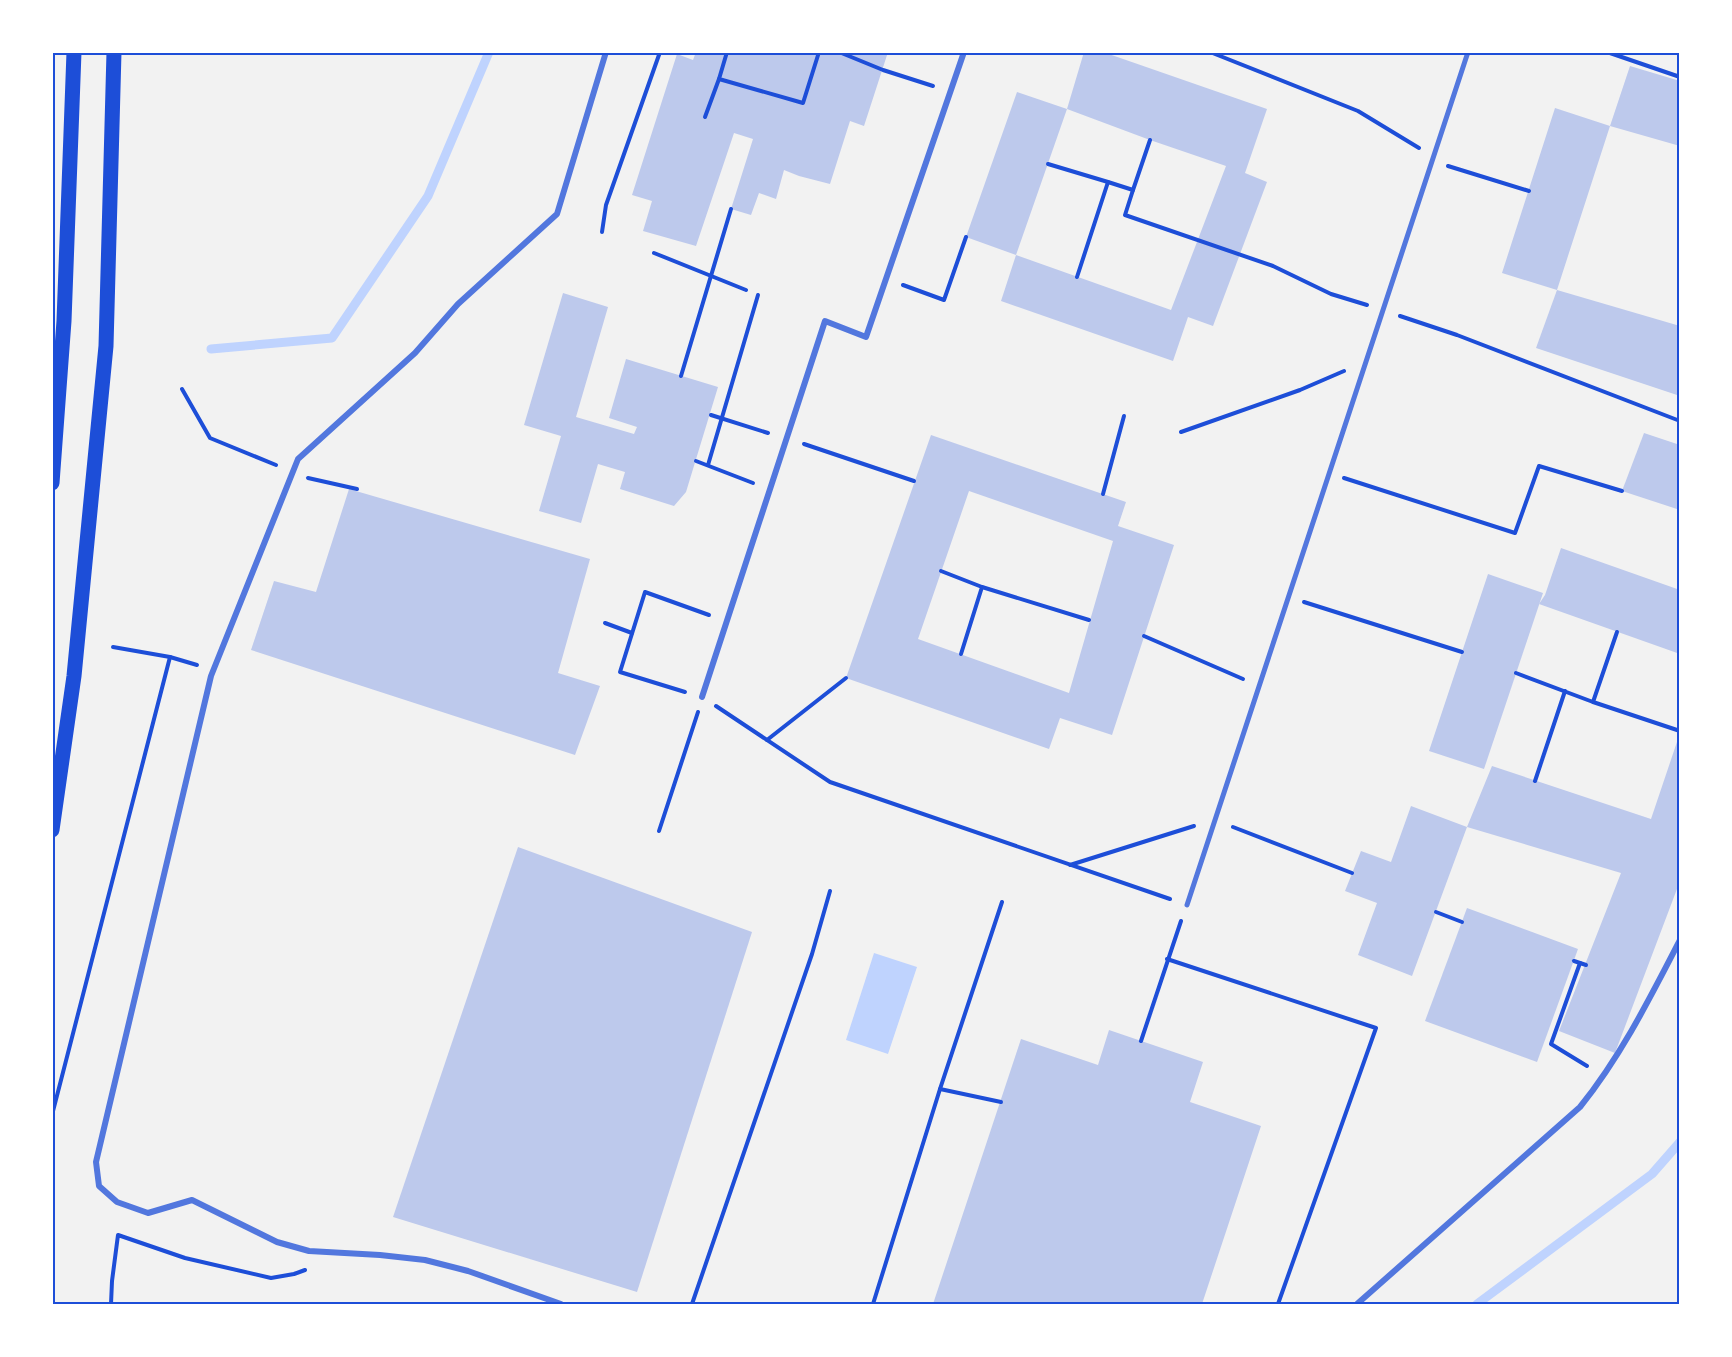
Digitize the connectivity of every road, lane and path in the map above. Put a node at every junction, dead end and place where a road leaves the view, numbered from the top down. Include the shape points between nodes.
1 (74, 52) edge
2 (114, 52) edge
3 (606, 52) edge
4 (660, 52) edge
5 (727, 52) edge
6 (819, 52) edge
7 (839, 52) edge
8 (964, 52) edge
9 (1210, 52) edge
10 (1467, 52) edge
11 (1607, 52) edge
12 (1680, 77) edge
13 (719, 79) junction
14 (950, 92) junction
15 (705, 117) dead end
16 (1150, 141) dead end
17 (1432, 158) junction
18 (1048, 164) dead end
19 (1107, 182) junction
20 (1133, 190) junction
21 (1529, 191) dead end
22 (731, 209) dead end
23 (602, 232) dead end
24 (966, 237) dead end
25 (654, 253) dead end
26 (1077, 277) dead end
27 (885, 279) junction
28 (746, 290) dead end
29 (758, 296) dead end
30 (1383, 310) junction
31 (1368, 356) junction
32 (681, 376) dead end
33 (182, 388) dead end
34 (711, 415) dead end
35 (1124, 416) dead end
36 (721, 418) junction
37 (1680, 421) edge
38 (1181, 432) dead end
39 (787, 438) junction
40 (696, 461) dead end
41 (276, 465) dead end
42 (708, 465) junction
43 (298, 474) dead end
44 (1329, 474) junction
45 (914, 481) dead end
46 (52, 483) edge
47 (357, 489) dead end
48 (770, 490) junction
49 (1622, 491) dead end
50 (1103, 494) dead end
51 (941, 571) dead end
52 (982, 588) junction
53 (1289, 597) junction
54 (1089, 620) dead end
55 (727, 621) junction
56 (605, 623) dead end
57 (1617, 632) dead end
58 (632, 633) junction
59 (1144, 636) dead end
60 (113, 647) dead end
61 (1462, 652) dead end
62 (962, 654) dead end
63 (170, 657) junction
64 (204, 668) dead end
65 (1516, 673) dead end
66 (846, 678) dead end
67 (1259, 687) junction
68 (1565, 692) junction
69 (702, 697) junction
70 (1593, 702) junction
71 (1680, 731) edge
72 (767, 740) junction
73 (1535, 781) dead end
74 (1215, 820) junction
75 (52, 830) edge
76 (659, 831) dead end
77 (1070, 865) junction
78 (1352, 873) dead end
79 (830, 891) dead end
80 (1002, 902) dead end
81 (1187, 905) junction
82 (1436, 912) dead end
83 (1462, 922) dead end
84 (1680, 940) edge
85 (1167, 959) junction
86 (1586, 965) dead end
87 (1140, 1041) dead end
88 (1604, 1077) junction
89 (940, 1089) junction
90 (1001, 1102) dead end
91 (52, 1115) edge
92 (312, 1267) dead end
93 (111, 1305) edge
94 (561, 1305) edge
95 (692, 1305) edge
96 (873, 1305) edge
97 (1278, 1305) edge
98 (1357, 1305) edge

1 - 46 main road via 64,321
2 - 75 main road via 106,346 74,676
3 - 94 street via 557,214 458,304 415,353 298,459 211,676 96,1162 99,1186 117,1202 148,1213 192,1200 277,1242 309,1251 425,1260 468,1271
4 - 23 path via 606,205
5 - 13 path
6 - 13 path via 803,103
7 - 14 path
8 - 14 street
9 - 17 path via 1358,111
10 - 17 street
11 - 12 path
13 - 15 path
14 - 27 street
16 - 20 path
17 - 21 path
17 - 30 street
18 - 19 path
19 - 20 path
19 - 26 path
20 - 30 path via 1125,215 1273,266 1331,294
22 - 32 path
24 - 27 path via 944,300
25 - 28 path
27 - 39 street via 866,337 825,321
29 - 36 path
30 - 31 street
30 - 37 path
31 - 38 path via 1342,373
31 - 44 street
33 - 41 path via 210,438
34 - 36 path
35 - 50 path
36 - 39 path
36 - 42 path
39 - 45 path
39 - 48 street
40 - 42 path
42 - 48 path
43 - 47 path
44 - 49 path via 1515,533 1539,465
44 - 53 street
48 - 55 street
51 - 52 path
52 - 54 path
52 - 62 path
53 - 61 path
53 - 67 street
55 - 58 path via 645,592
55 - 69 street
56 - 58 path
57 - 70 path
58 - 69 path via 620,672
59 - 67 path
60 - 63 path
63 - 64 path
63 - 91 path
65 - 68 path
66 - 72 path
67 - 74 street
68 - 70 path
68 - 73 path
69 - 72 path
69 - 76 path
70 - 71 path
72 - 77 path via 830,782
74 - 77 path
74 - 78 path
74 - 81 street
77 - 81 path
79 - 95 path
80 - 89 path
81 - 85 path
82 - 83 path
84 - 88 street
85 - 87 path
85 - 97 path via 1376,1028
86 - 88 path via 1577,962 1551,1044
88 - 98 street via 1580,1107
89 - 90 path
89 - 96 path
92 - 93 path via 271,1278 184,1258 118,1235

